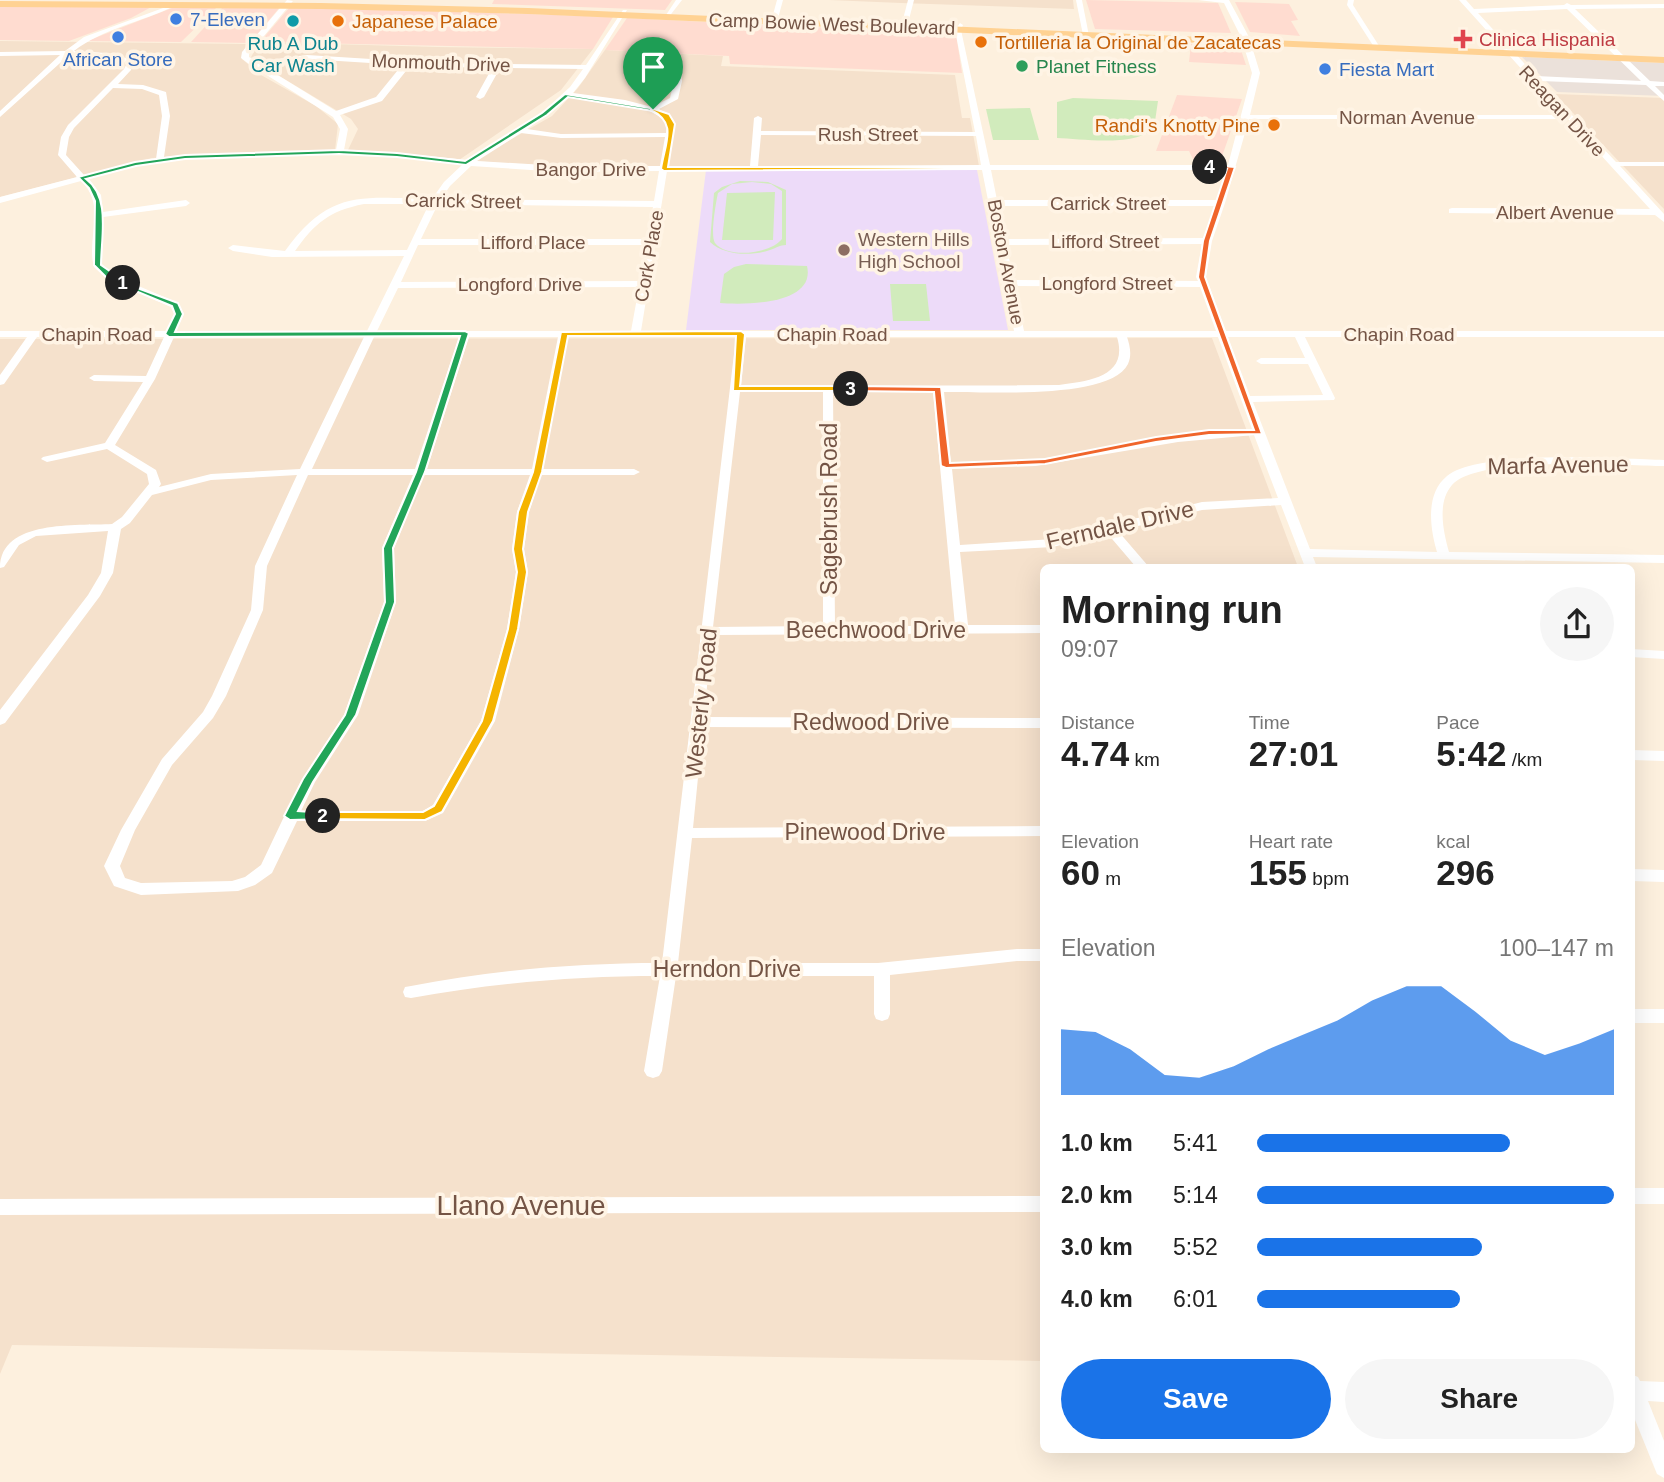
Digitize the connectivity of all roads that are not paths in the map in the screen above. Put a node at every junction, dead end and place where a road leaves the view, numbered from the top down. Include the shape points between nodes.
1 (31, 0) edge
2 (679, 0) edge
3 (780, 0) edge
4 (911, 0) edge
5 (1079, 0) edge
6 (1201, 0) edge
7 (1351, 0) edge
8 (1462, 0) edge
9 (1562, 0) edge
10 (1226, 1) edge
11 (1, 2) edge
12 (168, 2) edge
13 (1663, 3) edge
14 (288, 4) edge
15 (507, 6) junction
16 (1568, 6) junction
17 (468, 9) junction
18 (1473, 11) junction
19 (623, 13) junction
20 (667, 15) junction
21 (774, 20) junction
22 (124, 24) junction
23 (904, 25) junction
24 (959, 27) junction
25 (1087, 33) junction
26 (1245, 40) junction
27 (1378, 45) junction
28 (1506, 51) junction
29 (0, 54) edge
30 (64, 55) junction
31 (1619, 55) junction
32 (1664, 57) edge
33 (407, 64) junction
34 (252, 65) junction
35 (497, 66) junction
36 (677, 66) dead end
37 (588, 67) junction
38 (1532, 78) junction
39 (1647, 83) junction
40 (1664, 84) edge
41 (112, 86) junction
42 (567, 95) junction
43 (480, 97) dead end
44 (1664, 99) edge
45 (653, 109) junction
46 (335, 114) junction
47 (0, 115) edge
48 (1246, 117) junction
49 (1569, 117) junction
50 (519, 130) junction
51 (979, 134) junction
52 (670, 135) junction
53 (339, 152) junction
54 (160, 159) junction
55 (466, 163) junction
56 (1612, 164) junction
57 (1664, 164) edge
58 (1231, 167) junction
59 (754, 168) junction
60 (985, 168) junction
61 (664, 169) junction
62 (81, 179) junction
63 (0, 200) edge
64 (435, 201) junction
65 (187, 203) dead end
66 (995, 203) junction
67 (1221, 203) junction
68 (658, 204) junction
69 (1452, 211) dead end
70 (98, 215) junction
71 (1661, 216) edge
72 (1207, 241) junction
73 (415, 242) junction
74 (652, 242) junction
75 (1002, 242) junction
76 (233, 248) dead end
77 (410, 253) junction
78 (288, 254) junction
79 (1010, 283) junction
80 (644, 284) junction
81 (1203, 284) junction
82 (395, 285) junction
83 (369, 333) junction
84 (465, 333) junction
85 (636, 333) junction
86 (0, 334) edge
87 (34, 334) junction
88 (169, 334) junction
89 (564, 334) junction
90 (741, 334) junction
91 (1020, 334) junction
92 (1121, 334) junction
93 (1222, 334) junction
94 (1299, 334) junction
95 (1664, 334) edge
96 (1261, 360) dead end
97 (1312, 360) junction
98 (94, 378) dead end
99 (150, 379) junction
100 (0, 382) edge
101 (736, 389) junction
102 (828, 389) junction
103 (938, 389) junction
104 (1246, 400) junction
105 (1259, 432) junction
106 (109, 445) junction
107 (47, 459) dead end
108 (1664, 463) edge
109 (946, 466) junction
110 (305, 471) junction
111 (420, 472) junction
112 (537, 472) junction
113 (634, 472) dead end
114 (151, 492) junction
115 (1285, 501) junction
116 (115, 527) junction
117 (1109, 528) junction
118 (954, 549) junction
119 (1306, 553) junction
120 (1444, 555) junction
121 (1664, 559) edge
122 (0, 564) edge
123 (1140, 564) edge
124 (1310, 564) edge
125 (1040, 629) edge
126 (829, 630) junction
127 (962, 630) junction
128 (708, 631) junction
129 (1635, 653) edge
130 (1664, 655) edge
131 (1, 718) edge
132 (698, 722) junction
133 (1040, 723) edge
134 (1635, 755) edge
135 (1664, 756) edge
136 (290, 816) junction
137 (1040, 831) edge
138 (687, 833) junction
139 (1635, 875) edge
140 (1664, 876) edge
141 (1040, 955) edge
142 (671, 968) junction
143 (882, 969) junction
144 (411, 992) dead end
145 (883, 1014) dead end
146 (1635, 1016) edge
147 (1664, 1016) edge
148 (653, 1071) dead end
149 (1635, 1196) edge
150 (1664, 1196) edge
151 (1040, 1205) edge
152 (0, 1207) edge
153 (1635, 1388) edge
154 (1664, 1392) edge
155 (1635, 1395) edge
156 (1664, 1467) edge

1 - 12 main road, Camp Bowie West Boulevard
2 - 20 street
3 - 21 street
4 - 23 street
5 - 25 street
6 - 10 street
7 - 27 street
8 - 18 street, Reagan Drive
9 - 16 street
10 - 26 street
11 - 12 main road, Camp Bowie West Boulevard
12 - 14 main road, Camp Bowie West Boulevard
12 - 22 street
12 - 22 street via 147,17
13 - 16 street
14 - 15 main road, Camp Bowie West Boulevard
14 - 17 main road, Camp Bowie West Boulevard
14 - 34 street via 245,54
15 - 17 main road
15 - 19 main road, Camp Bowie West Boulevard
16 - 18 street
16 - 31 street
17 - 19 main road, Camp Bowie West Boulevard
18 - 28 street, Reagan Drive
19 - 20 main road, Camp Bowie West Boulevard
19 - 37 street
20 - 21 main road, Camp Bowie West Boulevard
21 - 23 main road, Camp Bowie West Boulevard
22 - 30 street via 86,38
23 - 24 main road, Camp Bowie West Boulevard
24 - 25 main road, Camp Bowie West Boulevard
24 - 51 street, Boston Avenue
25 - 26 main road, Camp Bowie West Boulevard
26 - 27 main road, Camp Bowie West Boulevard
26 - 48 street via 1256,74
27 - 28 main road, Camp Bowie West Boulevard
28 - 31 main road, Camp Bowie West Boulevard
28 - 38 street, Reagan Drive
29 - 30 street
30 - 41 street via 128,60 131,65
30 - 47 street
31 - 32 main road, Camp Bowie West Boulevard
31 - 39 street
33 - 34 street, Monmouth Drive via 307,57
33 - 35 street, Monmouth Drive
33 - 46 street via 379,99
34 - 46 street
35 - 37 street, Monmouth Drive
35 - 43 street
36 - 45 street via 674,99
37 - 42 street
38 - 39 street
38 - 49 street, Reagan Drive
39 - 40 street
39 - 44 street
41 - 54 street via 143,86 163,94 166,116
41 - 62 street via 65,137 62,155
42 - 45 street
42 - 50 street
45 - 52 street via 670,119
46 - 53 street via 345,130
48 - 49 street, Norman Avenue
48 - 58 street
49 - 56 street, Reagan Drive
50 - 52 street via 561,136
50 - 55 street
51 - 59 street, Rush Street via 758,125
51 - 60 street, Boston Avenue
52 - 61 street, Cork Place
53 - 54 street, Bangor Drive
53 - 55 street, Bangor Drive
54 - 62 street, Bangor Drive
55 - 61 street, Bangor Drive via 531,169
55 - 64 street
56 - 57 street
56 - 71 street, Reagan Drive
58 - 60 street, Bangor Drive
58 - 67 street
59 - 60 street, Bangor Drive
59 - 61 street, Bangor Drive
60 - 66 street, Boston Avenue
61 - 68 street, Cork Place
62 - 63 street, Bangor Drive
62 - 70 street via 95,191
64 - 68 street, Carrick Street
64 - 73 street
64 - 78 street, Carrick Street via 374,200 332,210 309,224
65 - 70 street
66 - 67 street, Carrick Street
66 - 75 street, Boston Avenue
67 - 72 street
68 - 74 street, Cork Place
69 - 71 street, Albert Avenue
70 - 88 street via 97,265 110,277 175,305 179,314
72 - 75 street, Lifford Street
72 - 81 street
73 - 74 street, Lifford Place
73 - 77 street
74 - 80 street, Cork Place
75 - 79 street, Boston Avenue
76 - 78 street
77 - 78 street
77 - 82 street
79 - 81 street, Longford Street
79 - 91 street, Boston Avenue
80 - 82 street, Longford Drive
80 - 85 street, Cork Place
81 - 93 street
82 - 83 street
83 - 84 street, Chapin Road
83 - 88 street, Chapin Road
83 - 110 street
84 - 89 street, Chapin Road
84 - 111 street
85 - 89 street, Chapin Road
85 - 90 street, Chapin Road
86 - 87 street, Chapin Road
87 - 88 street, Chapin Road
87 - 100 street
88 - 99 street
89 - 112 street
90 - 91 street, Chapin Road
90 - 101 street, Westerly Road
91 - 92 street, Chapin Road
92 - 93 street, Chapin Road
92 - 103 street via 1124,364 1100,379 1059,388
93 - 94 street, Chapin Road
93 - 104 street
94 - 95 street, Chapin Road
94 - 97 street
96 - 97 street
97 - 104 street via 1330,398
98 - 99 street
99 - 106 street
101 - 102 street
101 - 128 street, Westerly Road
102 - 103 street
102 - 126 street, Sagebrush Road
103 - 109 street
104 - 105 street
105 - 109 street via 1156,439 1045,462
105 - 115 street
106 - 107 street
106 - 114 street via 152,472 155,484
108 - 120 street, Marfa Avenue via 1515,463 1461,472 1444,488 1437,514
109 - 118 street
110 - 111 street
110 - 114 street via 227,474
110 - 136 street via 261,566 257,610 219,696 167,762 112,866 119,882 141,889 233,887 267,869
111 - 112 street
111 - 136 street via 388,548 390,602 351,715 307,781
112 - 113 street
112 - 136 street via 523,512 518,549 522,572 513,629 488,721 438,809 425,816
114 - 116 street
115 - 117 street, Ferndale Drive via 1202,506
115 - 119 street
116 - 122 street via 34,533 15,542
116 - 131 street via 107,573 94,596
117 - 118 street, Ferndale Drive via 1052,543
117 - 123 street
118 - 127 street
119 - 120 street
119 - 124 street
120 - 121 street
125 - 127 street, Beechwood Drive
126 - 127 street, Beechwood Drive
126 - 128 street, Beechwood Drive
128 - 132 street, Westerly Road
129 - 130 street
132 - 133 street, Redwood Drive
132 - 138 street, Westerly Road
134 - 135 street
137 - 138 street, Pinewood Drive
138 - 142 street, Westerly Road
139 - 140 street
141 - 143 street, Herndon Drive
142 - 143 street, Herndon Drive
142 - 144 street, Herndon Drive via 561,970 480,978
142 - 148 street, Westerly Road
143 - 145 street
146 - 147 street
149 - 150 street
151 - 152 street, Llano Avenue
153 - 154 street
155 - 156 street

